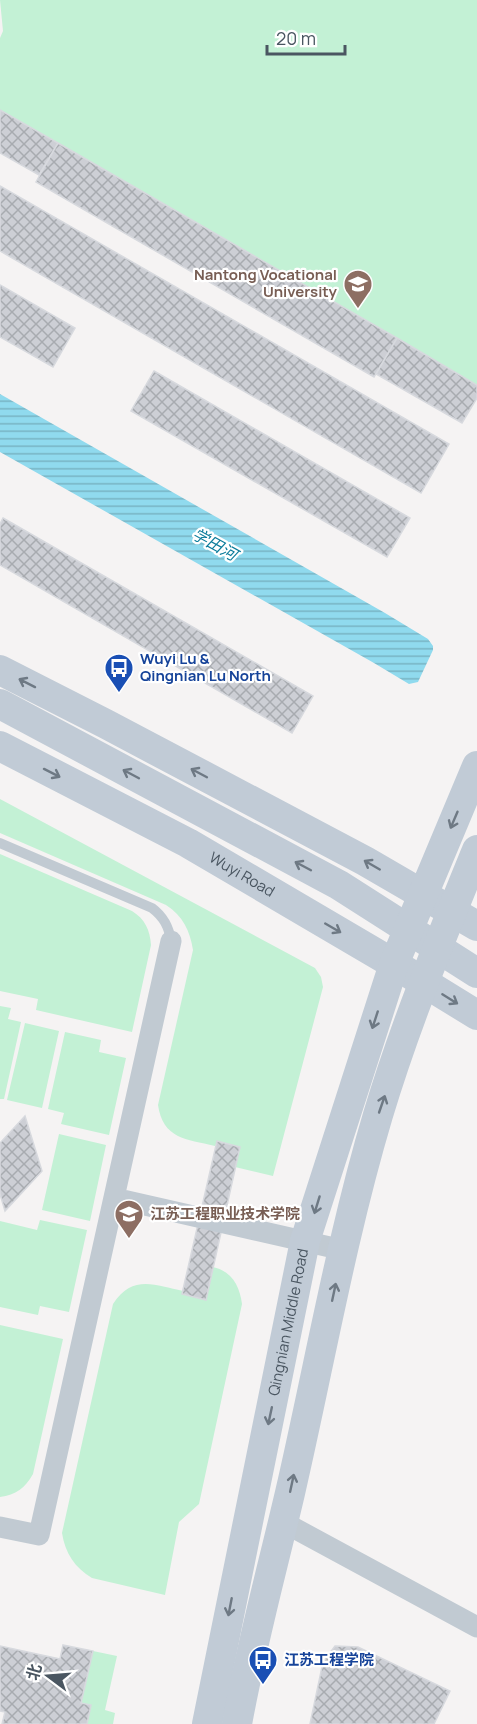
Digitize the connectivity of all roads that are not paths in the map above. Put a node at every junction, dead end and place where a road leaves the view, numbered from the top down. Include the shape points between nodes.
1 (0, 670) edge
2 (0, 704) edge
3 (0, 746) edge
4 (477, 766) edge
5 (0, 843) edge
6 (477, 850) edge
7 (422, 894) junction
8 (465, 918) edge
9 (407, 928) junction
10 (171, 941) joint
11 (437, 948) junction
12 (394, 964) junction
13 (477, 973) edge
14 (424, 982) junction
15 (477, 1015) edge
16 (114, 1198) junction
17 (305, 1241) junction
18 (343, 1250) junction
19 (283, 1522) junction
20 (0, 1527) edge
21 (477, 1626) edge
22 (207, 1724) edge
23 (237, 1724) edge

7 -> 1 main road
9 -> 2 main road via 339,885
3 -> 12 main road, Wuyi Road via 188,843
4 -> 7 main road, Qingnian Middle Road
5 - 10 lane via 152,908 165,921
6 - 8 main road
7 - 8 main road
7 - 9 main road, Qingnian Middle Road
8 - 11 main road
9 - 11 main road
9 - 12 main road, Qingnian Middle Road
10 - 16 street
11 - 13 main road
11 - 14 main road
12 - 14 main road, Wuyi Road
12 -> 17 main road, Qingnian Middle Road
14 -> 15 main road, Wuyi Road
18 -> 14 main road via 378,1115
16 - 17 street
16 - 20 street via 39,1535
17 - 18 street
17 -> 22 main road, Qingnian Middle Road
19 -> 18 main road
19 - 21 street
19 - 23 main road

